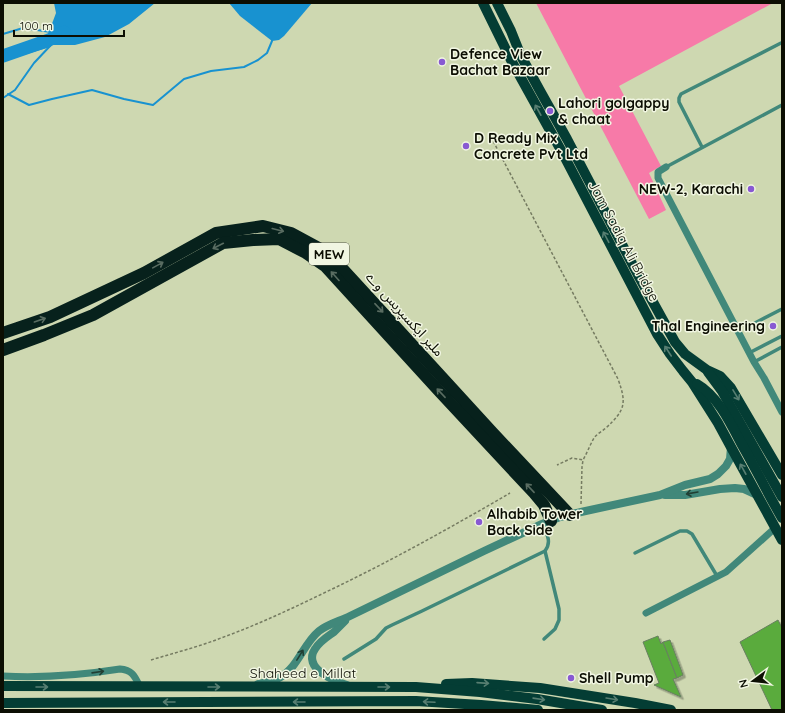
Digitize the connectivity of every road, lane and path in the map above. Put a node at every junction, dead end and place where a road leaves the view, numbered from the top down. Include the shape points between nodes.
1 (483, 3) edge
2 (497, 3) edge
3 (781, 43) dead end
4 (782, 105) edge
5 (491, 137) dead end
6 (702, 148) junction
7 (666, 167) joint
8 (782, 309) edge
9 (753, 324) dead end
10 (3, 333) edge
11 (782, 336) edge
12 (782, 347) edge
13 (3, 350) edge
14 (749, 353) junction
15 (754, 362) junction
16 (707, 370) junction
17 (692, 382) junction
18 (782, 412) edge
19 (732, 418) junction
20 (731, 447) junction
21 (582, 460) junction
22 (557, 465) dead end
23 (782, 475) edge
24 (510, 493) dead end
25 (660, 495) junction
26 (757, 495) junction
27 (782, 497) edge
28 (575, 513) junction
29 (782, 518) edge
30 (547, 522) junction
31 (775, 528) junction
32 (782, 540) edge
33 (545, 552) junction
34 (636, 553) dead end
35 (717, 576) junction
36 (646, 613) dead end
37 (350, 616) junction
38 (544, 639) dead end
39 (344, 659) dead end
40 (151, 660) dead end
41 (3, 676) edge
42 (3, 686) edge
43 (352, 686) junction
44 (140, 687) junction
45 (245, 687) junction
46 (416, 687) junction
47 (3, 703) edge
48 (598, 709) edge
49 (538, 710) edge
50 (672, 710) edge

17 -> 1 main road, Jam Sadiq Ali Bridge via 657,334
2 - 16 main road, Jam Sadiq Ali Bridge via 521,56 675,342 685,354
3 - 6 lane via 681,94 679,102
4 - 6 lane
5 - 21 path via 618,379 624,398 620,413 595,438
6 - 7 lane
7 - 14 street via 658,172 658,178
8 - 9 lane
10 -> 28 highway, ملیر ایکسپریس وے / MEW via 50,317 150,269 216,233 263,226 291,233 328,253 492,432
11 - 14 lane
12 - 15 lane
30 -> 13 highway, ملیر ایکسپریس وے / MEW via 544,505 534,492 325,266 279,239 223,243 93,315
14 - 15 street
15 - 18 street
16 - 19 main road via 722,391
16 -> 23 main road via 720,376 732,388
17 - 19 main road via 701,387
17 - 20 main road
19 - 27 main road
19 - 29 main road
20 - 25 street via 730,459 718,474
26 -> 20 main road
21 - 22 path via 572,458
21 - 28 path
24 - 40 path via 353,579 282,614 221,638
26 -> 25 street via 735,488 685,495
25 - 28 street
26 - 31 main road
28 - 30 street
30 - 33 lane via 549,543
30 - 37 street
31 - 32 main road
31 - 35 street via 726,572
33 - 38 lane via 559,609 555,629
33 - 39 lane via 386,628 376,639
34 - 35 lane via 680,531 687,531 692,534
35 - 36 street
37 - 43 street via 322,640 312,655 313,662 325,676
45 -> 37 street via 278,679 290,670 307,643 319,631
41 -> 44 street via 58,676 125,669 131,672
42 -> 44 main road, Shaheed e Millat
43 - 45 main road, Shaheed e Millat
43 -> 46 main road, Shaheed e Millat
44 -> 45 main road, Shaheed e Millat
46 -> 48 main road, Shaheed e Millat via 480,692
46 -> 50 main road via 472,683 507,685
49 -> 47 main road, Shaheed e Millat via 416,701

